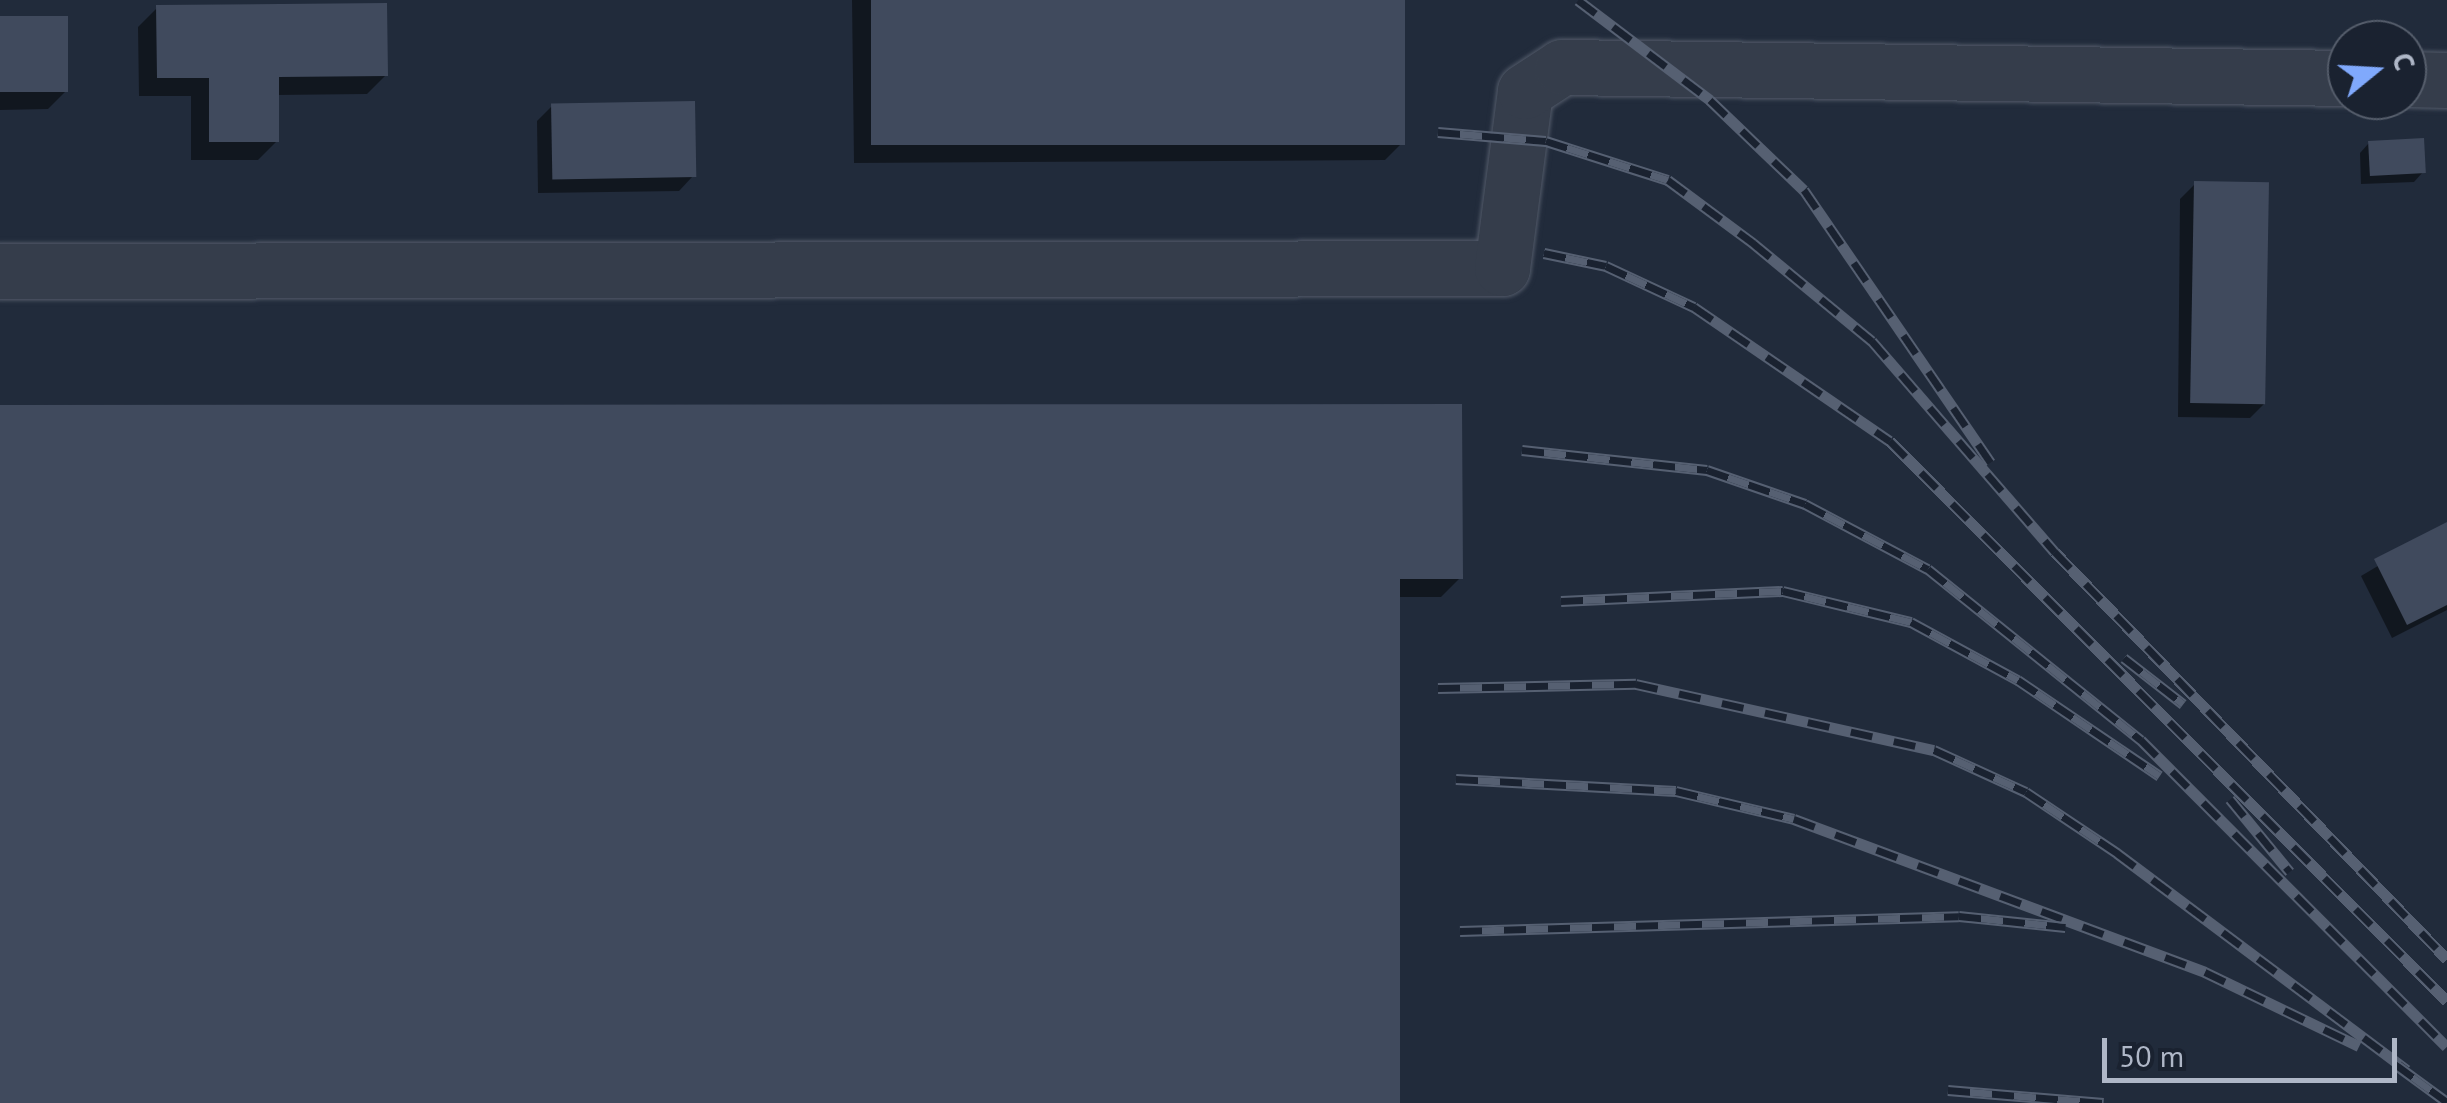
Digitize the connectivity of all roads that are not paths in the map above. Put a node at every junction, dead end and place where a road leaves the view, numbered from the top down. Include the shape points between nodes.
1 (2327, 78) edge
2 (0, 271) edge

1 - 2 lane via 1562,67 1525,90 1502,268

